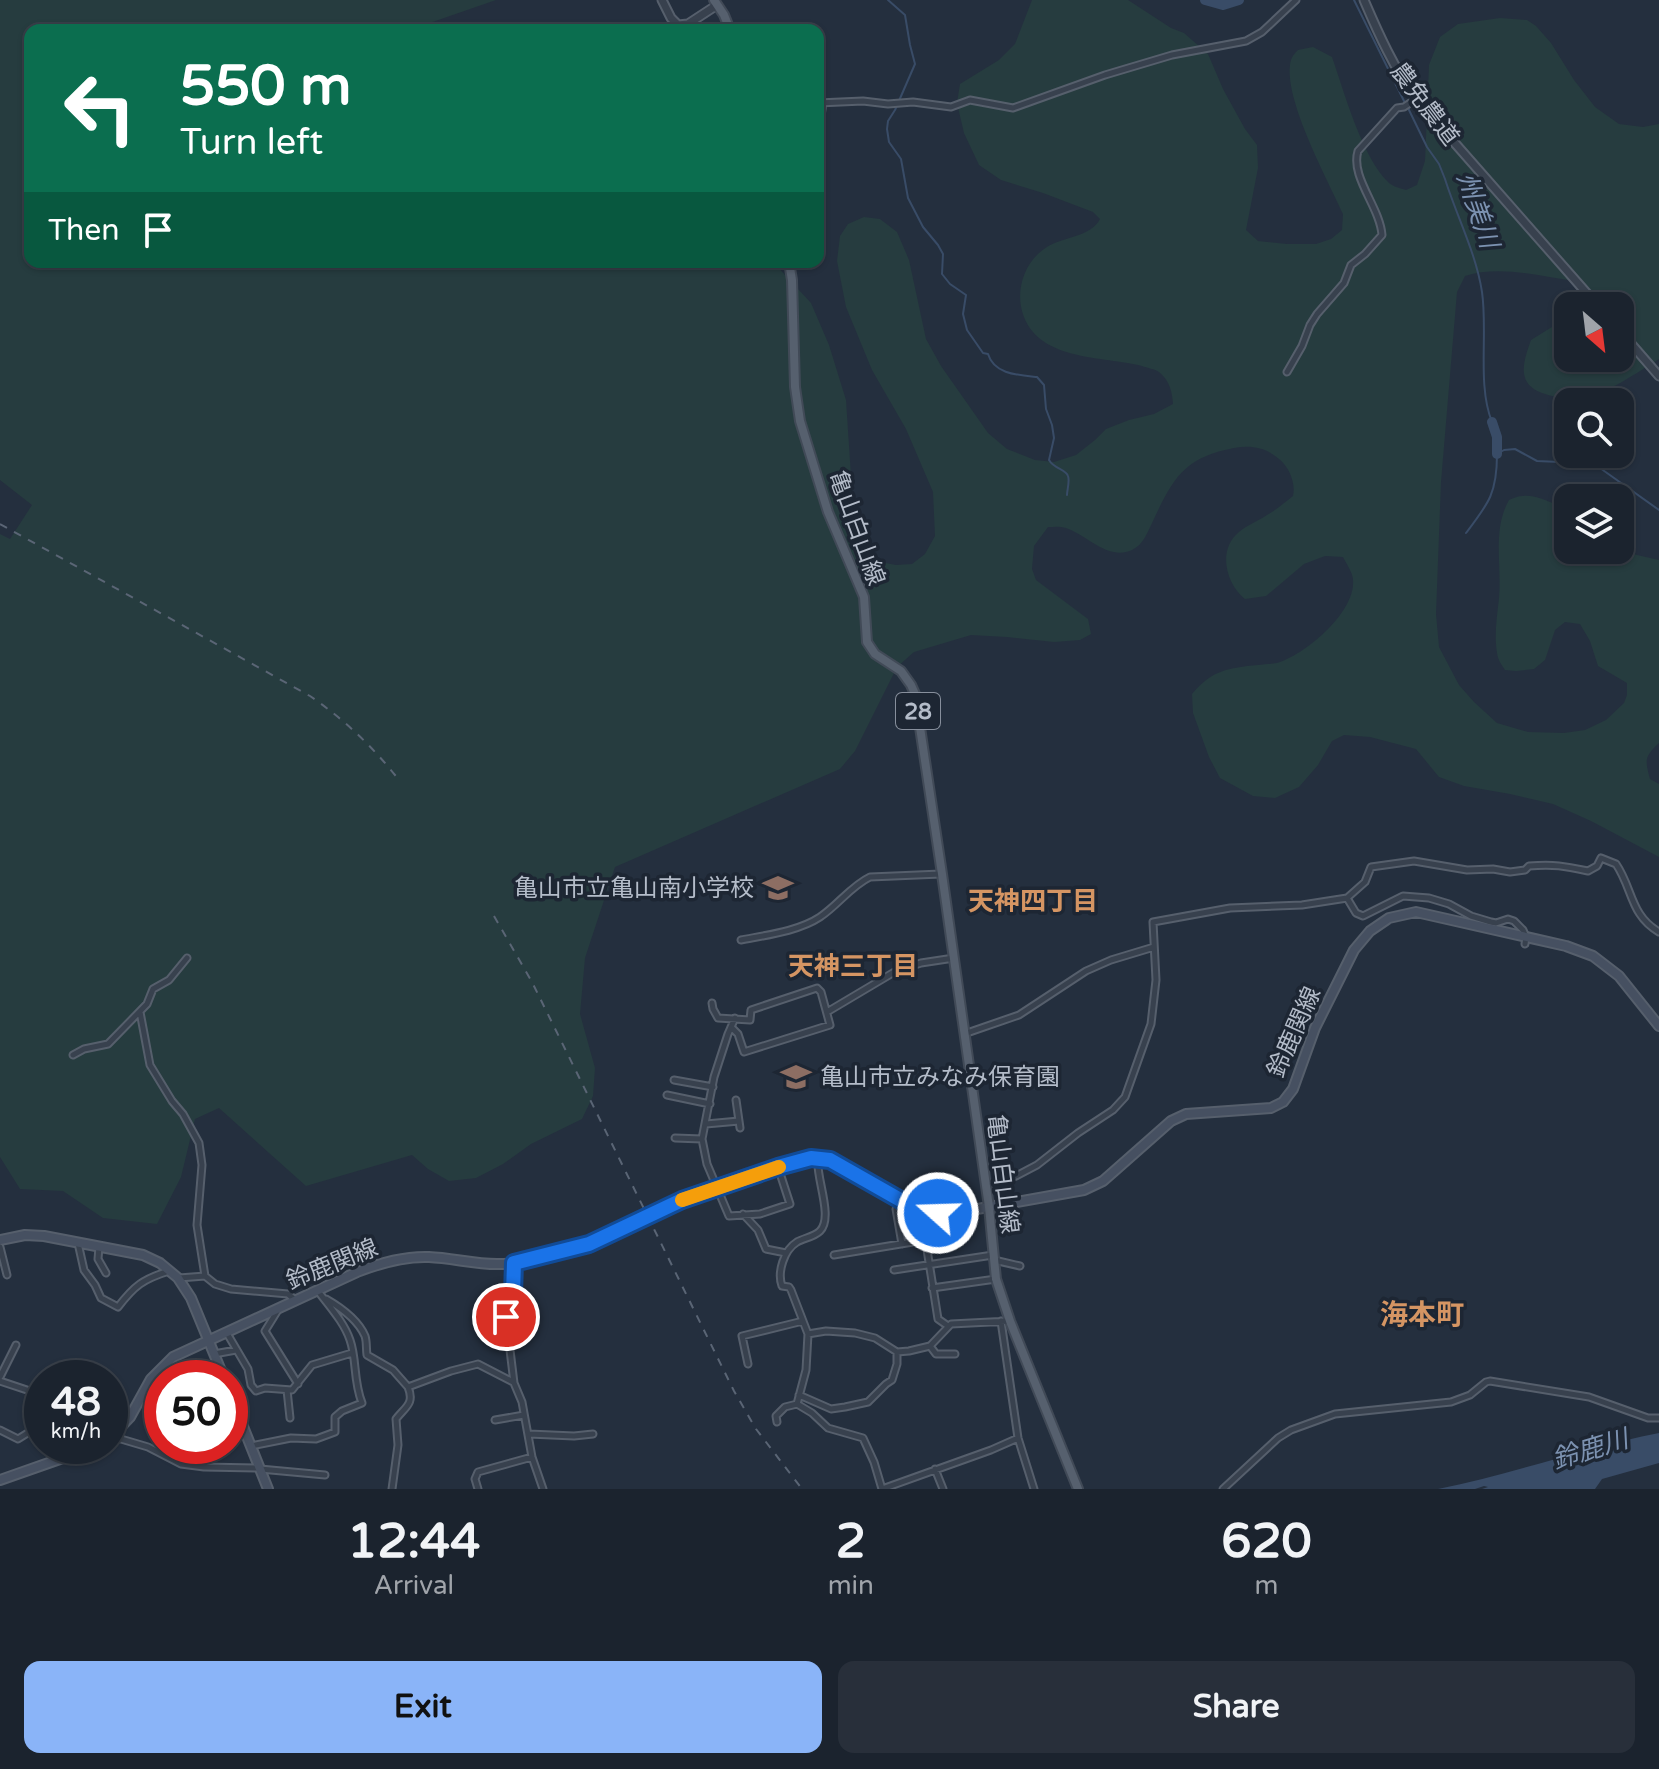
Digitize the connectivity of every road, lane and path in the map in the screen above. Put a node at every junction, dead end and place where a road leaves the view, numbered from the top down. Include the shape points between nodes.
1 (662, 0) edge
2 (1296, 0) edge
3 (1364, 0) edge
4 (716, 2) edge
5 (677, 24) edge
6 (688, 24) edge
7 (728, 24) edge
8 (824, 103) edge
9 (1410, 103) junction
10 (790, 268) edge
11 (1585, 292) edge
12 (1634, 347) edge
13 (1287, 372) dead end
14 (1659, 376) edge
15 (942, 874) junction
16 (1347, 898) junction
17 (1659, 932) edge
18 (741, 940) dead end
19 (1526, 940) junction
20 (1154, 947) junction
21 (187, 958) dead end
22 (954, 958) junction
23 (712, 1003) dead end
24 (140, 1012) junction
25 (827, 1012) junction
26 (735, 1018) junction
27 (1659, 1026) edge
28 (731, 1027) junction
29 (964, 1034) junction
30 (73, 1055) dead end
31 (674, 1080) dead end
32 (713, 1087) junction
33 (667, 1095) dead end
34 (736, 1100) dead end
35 (710, 1104) junction
36 (706, 1124) junction
37 (675, 1138) dead end
38 (702, 1139) junction
39 (818, 1158) junction
40 (778, 1167) junction
41 (986, 1187) junction
42 (718, 1188) junction
43 (989, 1207) junction
44 (896, 1209) dead end
45 (742, 1214) junction
46 (922, 1218) dead end
47 (0, 1240) edge
48 (925, 1240) junction
49 (78, 1242) junction
50 (902, 1244) junction
51 (99, 1246) junction
52 (0, 1247) edge
53 (786, 1253) junction
54 (834, 1255) dead end
55 (993, 1257) junction
56 (514, 1263) junction
57 (929, 1265) junction
58 (1020, 1266) dead end
59 (894, 1270) dead end
60 (170, 1271) junction
61 (106, 1273) dead end
62 (7, 1275) dead end
63 (205, 1276) junction
64 (178, 1278) junction
65 (996, 1279) junction
66 (932, 1288) junction
67 (320, 1294) junction
68 (295, 1300) junction
69 (279, 1308) junction
70 (803, 1321) junction
71 (1006, 1321) junction
72 (948, 1326) junction
73 (808, 1334) junction
74 (228, 1335) dead end
75 (208, 1339) junction
76 (16, 1345) dead end
77 (930, 1346) junction
78 (236, 1350) junction
79 (897, 1352) junction
80 (352, 1353) junction
81 (214, 1354) junction
82 (955, 1354) dead end
83 (216, 1360) edge
84 (748, 1364) dead end
85 (0, 1379) edge
86 (514, 1383) junction
87 (298, 1384) junction
88 (408, 1387) junction
89 (24, 1388) edge
90 (287, 1390) junction
91 (799, 1395) junction
92 (797, 1404) junction
93 (524, 1415) junction
94 (290, 1418) dead end
95 (1659, 1418) edge
96 (128, 1419) edge
97 (495, 1420) dead end
98 (777, 1422) dead end
99 (0, 1430) edge
100 (529, 1434) junction
101 (593, 1434) dead end
102 (24, 1435) edge
103 (1018, 1438) junction
104 (248, 1439) edge
105 (128, 1441) edge
106 (251, 1446) junction
107 (532, 1457) junction
108 (46, 1464) edge
109 (260, 1468) junction
110 (935, 1469) junction
111 (325, 1475) dead end
112 (0, 1480) edge
113 (268, 1489) edge
114 (392, 1489) edge
115 (478, 1489) edge
116 (543, 1489) edge
117 (882, 1489) edge
118 (943, 1489) edge
119 (1034, 1489) edge
120 (1078, 1489) edge
121 (1223, 1489) edge

1 - 5 street
2 - 8 street via 1246,41 1172,55 1013,108 970,100 951,107
3 - 9 street, 農免農道
4 - 6 street
4 - 7 main road
9 - 11 street, 農免農道
9 - 13 street via 1391,113 1356,157 1382,235 1351,265 1344,283 1317,314
10 - 15 main road, 亀山白山線 / 28 via 800,421 828,512 864,597 867,642 901,671 915,694
12 - 14 street
15 - 18 street via 870,877 814,921
15 - 22 main road, 亀山白山線 / 28
16 - 17 street via 1378,865 1414,861 1510,872 1567,865 1588,871 1601,858 1616,864 1640,917
16 - 19 street via 1363,916 1403,896 1429,898 1491,922 1514,921
16 - 20 street via 1230,908 1153,922
19 - 27 main road, 鈴鹿関線 via 1593,956 1619,976
19 - 43 main road, 鈴鹿関線 via 1416,912 1389,918 1354,950 1283,1102 1271,1108 1186,1114 1103,1181 1084,1190
20 - 29 street via 1086,971 1019,1015
20 - 41 street via 1151,1024 1123,1100 1037,1165
21 - 24 street via 169,980 153,989
22 - 25 street via 896,971
22 - 29 main road, 亀山白山線 / 28
23 - 26 street via 718,1018
24 - 30 street via 108,1044
24 - 63 street via 150,1065 199,1143 197,1225
25 - 26 street via 817,988 751,1010 750,1020
25 - 28 street via 830,1025 744,1052
26 - 28 street
28 - 32 street
29 - 41 main road, 亀山白山線 / 28
31 - 32 street
32 - 35 street
33 - 35 street
34 - 36 street via 739,1124
35 - 36 street
36 - 38 street
37 - 38 street
38 - 42 street
39 - 40 main road, 鈴鹿関線
39 - 43 main road, 鈴鹿関線 via 924,1211
39 - 53 street via 822,1227
40 - 42 main road, 鈴鹿関線
40 - 45 street via 790,1204
41 - 43 main road, 亀山白山線 / 28
42 - 45 street via 729,1216
42 - 56 main road, 鈴鹿関線, bridge via 581,1247
43 - 55 main road, 亀山白山線 / 28
44 - 50 street
45 - 53 street via 758,1230 766,1249
46 - 48 street
47 - 49 main road via 36,1235
48 - 50 street
48 - 57 street
49 - 51 main road
49 - 60 street via 86,1274 101,1298 118,1307 135,1286
50 - 54 street
51 - 60 main road via 143,1255
51 - 61 street via 98,1259
52 - 62 street
53 - 70 street via 781,1283 789,1287
55 - 57 street
55 - 58 street
55 - 65 main road, 亀山白山線 / 28
56 - 67 main road, 鈴鹿関線 via 408,1258 365,1269
56 - 86 street via 506,1317
57 - 59 street
57 - 66 street
60 - 64 main road
63 - 64 street
63 - 68 street via 222,1287 288,1294
64 - 75 main road
65 - 66 street
65 - 71 main road, 亀山白山線 / 28
66 - 72 street via 938,1319
67 - 68 main road, 鈴鹿関線
67 - 80 street via 348,1334
67 - 88 street via 358,1325 367,1355 393,1370
68 - 69 main road, 鈴鹿関線
69 - 75 main road, 鈴鹿関線
69 - 87 street via 265,1331
70 - 73 street
70 - 84 street via 742,1336
71 - 72 street
71 - 103 street
71 - 120 main road, 亀山白山線 / 28
72 - 77 street
73 - 79 street via 855,1333
73 - 91 street
74 - 78 street
75 - 81 main road
75 - 96 main road, 鈴鹿関線 via 161,1367
76 - 85 street
77 - 79 street
77 - 82 street via 936,1354
78 - 81 street
78 - 90 street via 256,1391
79 - 91 street via 892,1380 868,1402 831,1409
80 - 87 street via 312,1365
80 - 106 street via 362,1403 335,1417 335,1432
81 - 83 main road
85 - 89 street
86 - 88 street via 478,1364
86 - 93 street
87 - 90 street
88 - 114 street via 411,1401 396,1419
90 - 94 street
91 - 92 street
92 - 98 street via 782,1409
92 - 117 street via 828,1428 863,1438
93 - 97 street
93 - 100 street
95 - 121 street via 1589,1397 1490,1381 1451,1402 1335,1414 1303,1426 1278,1438
99 - 102 street via 18,1439
100 - 101 street
100 - 107 street
103 - 110 street
103 - 119 street
104 - 106 main road
105 - 109 street via 181,1464
106 - 109 main road
107 - 115 street via 478,1472
107 - 116 street
108 - 112 main road
109 - 111 street
109 - 113 main road
110 - 117 street
110 - 118 street

